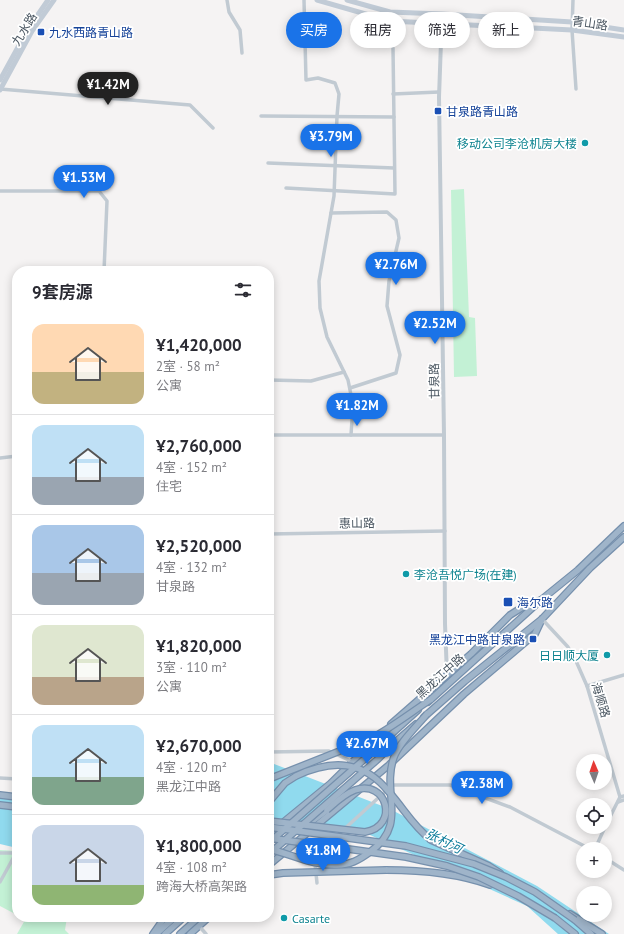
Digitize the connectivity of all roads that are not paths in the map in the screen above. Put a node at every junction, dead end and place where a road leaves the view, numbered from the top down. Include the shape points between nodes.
1 (48, 0) edge
2 (54, 0) edge
3 (227, 0) edge
4 (304, 0) edge
5 (317, 0) edge
6 (351, 0) edge
7 (573, 0) edge
8 (414, 13) edge
9 (470, 16) edge
10 (414, 22) edge
11 (572, 22) junction
12 (470, 24) edge
13 (572, 30) junction
14 (624, 30) edge
15 (624, 37) edge
16 (393, 48) dead end
17 (442, 48) edge
18 (242, 53) dead end
19 (0, 80) edge
20 (576, 89) dead end
21 (0, 90) edge
22 (440, 92) junction
23 (394, 94) junction
24 (261, 116) dead end
25 (336, 116) junction
26 (394, 117) junction
27 (213, 128) dead end
28 (268, 163) dead end
29 (335, 166) junction
30 (394, 168) junction
31 (286, 188) dead end
32 (0, 191) edge
33 (334, 191) junction
34 (331, 213) junction
35 (104, 266) edge
36 (344, 372) junction
37 (274, 380) edge
38 (350, 388) junction
39 (351, 434) junction
40 (274, 435) edge
41 (444, 435) junction
42 (12, 457) edge
43 (0, 458) edge
44 (624, 526) edge
45 (445, 531) junction
46 (274, 534) edge
47 (624, 537) edge
48 (540, 600) junction
49 (542, 619) junction
50 (447, 675) junction
51 (624, 675) edge
52 (587, 686) junction
53 (430, 700) junction
54 (427, 714) junction
55 (274, 752) edge
56 (353, 762) junction
57 (274, 777) edge
58 (0, 778) edge
59 (12, 779) edge
60 (371, 780) junction
61 (392, 786) junction
62 (0, 795) edge
63 (12, 796) edge
64 (274, 796) edge
65 (622, 797) edge
66 (624, 800) edge
67 (618, 802) junction
68 (0, 805) edge
69 (12, 806) edge
70 (612, 814) edge
71 (274, 822) edge
72 (306, 825) edge
73 (306, 825) edge
74 (306, 825) edge
75 (306, 825) edge
76 (274, 828) edge
77 (274, 830) edge
78 (274, 838) edge
79 (274, 839) edge
80 (577, 842) edge
81 (280, 845) junction
82 (274, 850) edge
83 (274, 850) edge
84 (0, 853) edge
85 (12, 853) edge
86 (12, 860) edge
87 (274, 861) edge
88 (612, 862) edge
89 (624, 870) edge
90 (274, 874) edge
91 (506, 878) junction
92 (0, 882) edge
93 (317, 883) dead end
94 (503, 889) junction
95 (535, 892) junction
96 (555, 918) junction
97 (162, 922) edge
98 (167, 922) edge
99 (169, 922) edge
100 (178, 922) edge
101 (193, 922) edge
102 (204, 922) edge
103 (200, 926) junction
104 (155, 934) edge
105 (165, 934) edge
106 (180, 934) edge
107 (190, 934) edge
108 (206, 934) edge
109 (568, 934) edge
110 (575, 934) edge
111 (591, 934) edge
112 (602, 934) edge

1 - 19 main road via 28,29
2 - 21 main road, 九水路 via 32,31
3 - 18 street via 229,12 240,30
4 - 25 street via 306,80 318,78 335,83 339,94
5 - 10 main road, 青山路 via 390,21
6 - 8 main road, 青山路 via 390,12
7 - 11 street
9 - 11 main road, 青山路
11 - 13 street
11 - 14 main road, 青山路
12 - 13 main road, 青山路
13 - 15 main road, 青山路
13 - 20 street
16 - 23 street
17 - 22 street, 甘泉路
21 - 27 street via 190,105
22 - 23 street
22 - 41 street, 甘泉路
23 - 26 street
24 - 25 street
25 - 26 street
25 - 29 street
26 - 30 street
28 - 29 street
29 - 30 street
29 - 33 street
30 - 33 street via 395,194
31 - 33 street
32 - 35 street via 99,191 107,201
33 - 34 street
34 - 36 street via 319,281 320,308 327,337
34 - 38 street via 387,212 396,220 399,238 389,281 387,306 400,355 396,373
36 - 37 street via 311,381
36 - 38 street
38 - 39 street via 354,405
39 - 40 street
39 - 41 street
41 - 45 street, 甘泉路
42 - 43 street
44 - 48 highway, 黑龙江中路 via 578,570
45 - 46 street, 惠山路
45 - 50 street, 甘泉路
47 - 49 highway, 黑龙江中路 via 590,568
48 - 50 highway via 510,615
48 - 53 highway, 黑龙江中路
49 - 52 street, 海顺路 via 568,647
49 - 54 highway, 黑龙江中路
49 - 60 highway, 黑龙江中路 via 535,634 464,694
50 - 56 highway
51 - 52 street
52 - 65 street, 海顺路
53 - 57 highway, bridge via 370,740
53 - 78 highway, 黑龙江中路, bridge
54 - 81 highway, 黑龙江中路, bridge
54 - 82 highway, bridge via 394,756 390,775 393,809 391,823 386,835 372,850 350,864 335,866
55 - 56 street via 329,751
56 - 60 street
56 - 77 highway, bridge
58 - 59 street
60 - 61 street
60 - 87 highway, 黑龙江中路, bridge
61 - 80 street via 450,785 510,807
61 - 93 street, bridge via 341,832 315,861
62 - 63 highway
64 - 91 highway, bridge via 285,783 317,767 335,764 357,768 377,780 389,792 421,832 432,840 489,866
65 - 67 street
66 - 67 street
67 - 70 street
68 - 69 highway
71 - 75 highway, bridge
72 - 81 highway, bridge
73 - 74 highway, bridge via 345,795 356,790 371,790 384,799 384,818 379,826 371,831
76 - 91 highway, bridge via 406,846 474,864
79 - 94 highway, bridge via 406,857 448,866
81 - 83 highway, 黑龙江中路, bridge
84 - 85 street
86 - 92 street
88 - 89 street
90 - 94 highway, bridge via 415,870 466,878
91 - 95 highway, bridge
94 - 96 highway, bridge
95 - 111 highway, bridge
95 - 112 highway, bridge
96 - 109 highway
96 - 110 highway
97 - 104 highway
98 - 104 highway
99 - 104 highway
100 - 105 highway
101 - 106 highway
102 - 103 highway
103 - 107 highway
103 - 108 street

